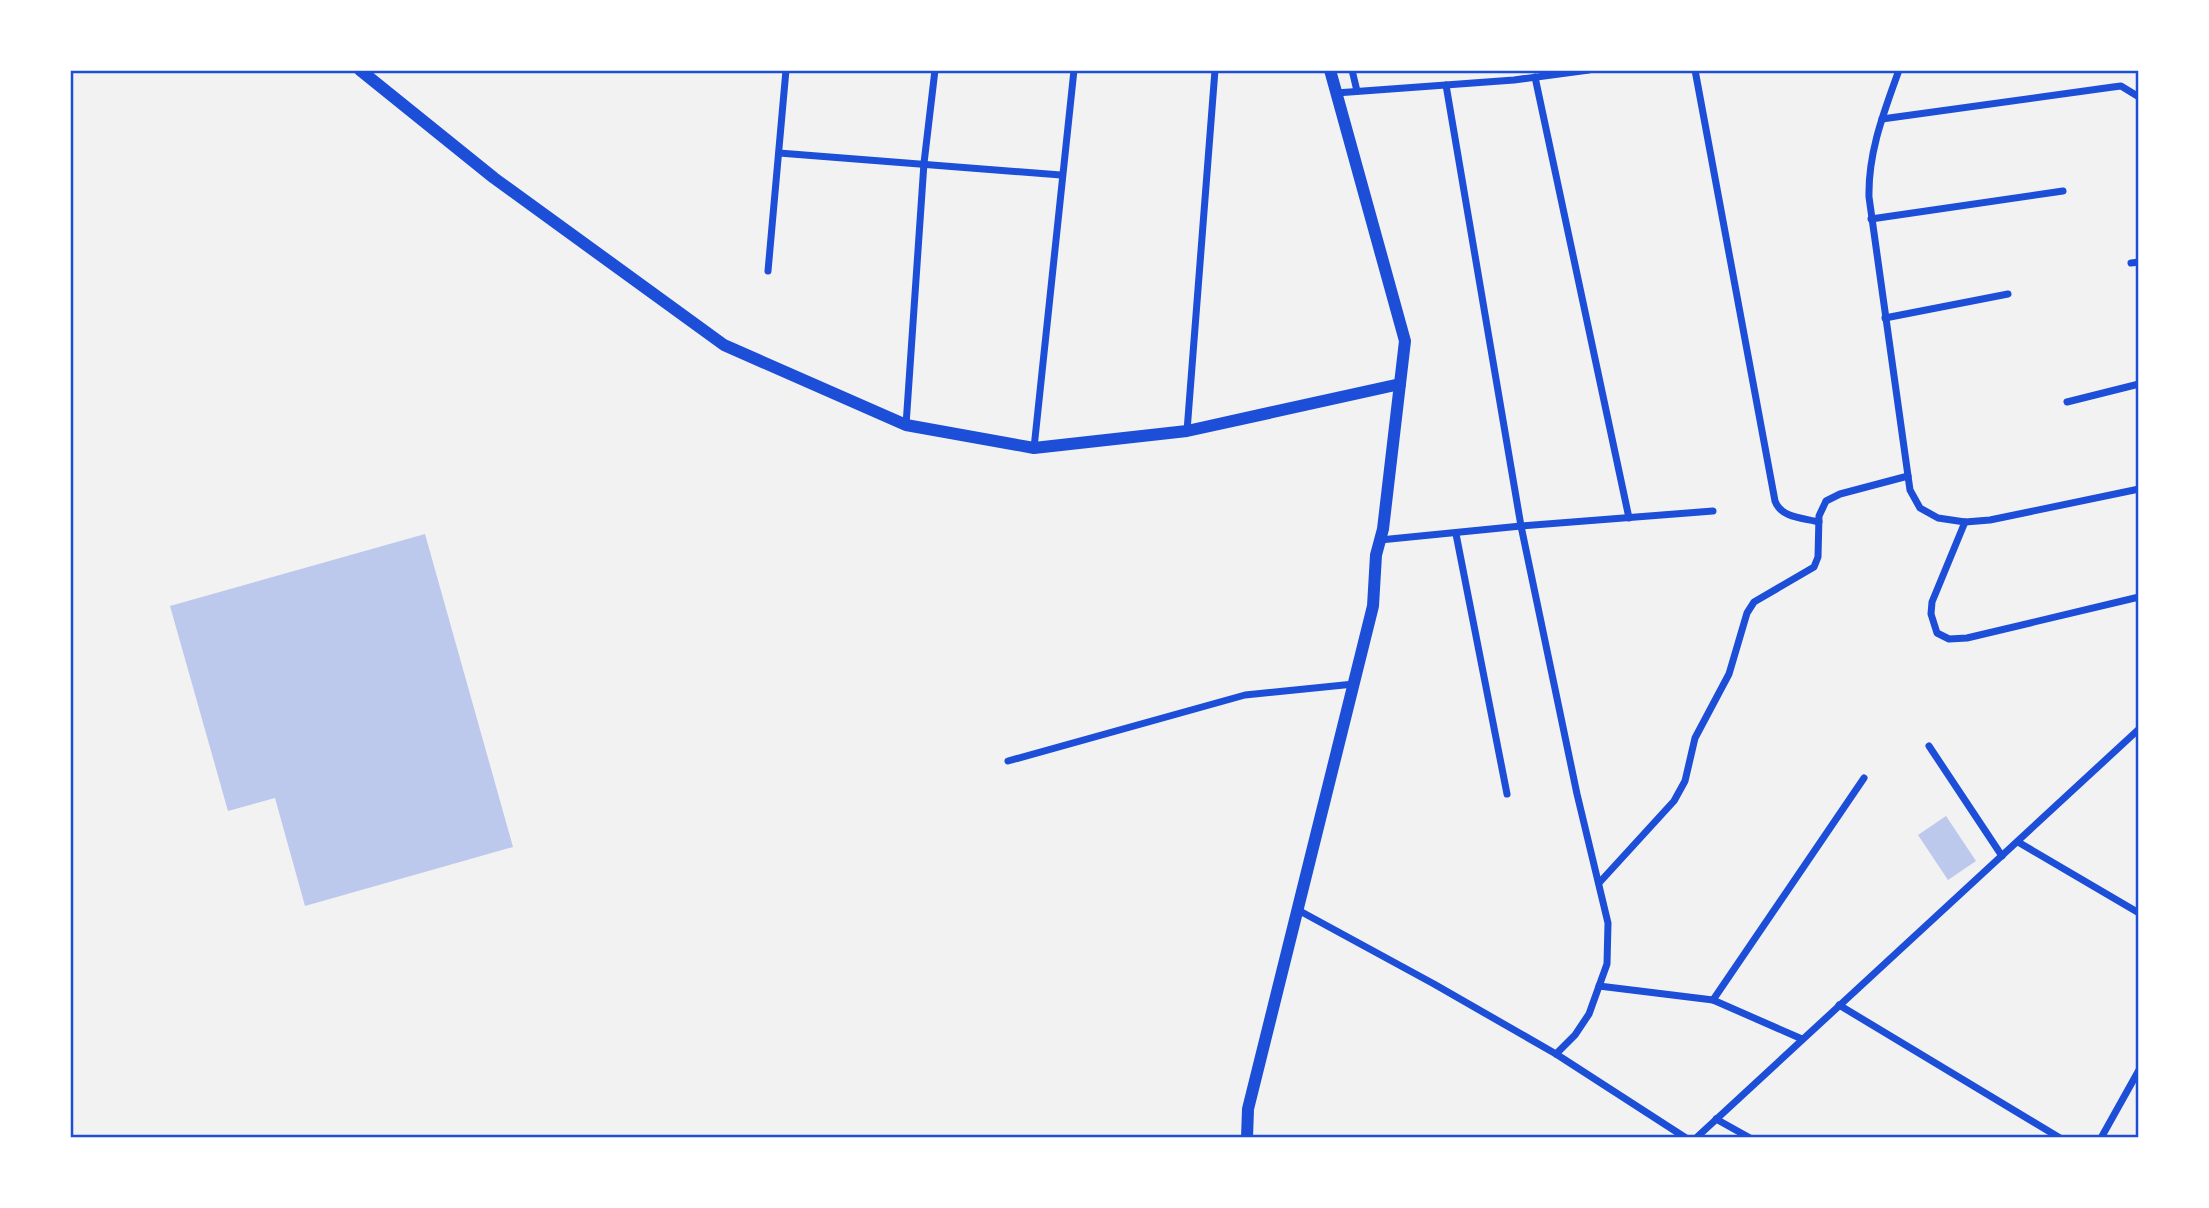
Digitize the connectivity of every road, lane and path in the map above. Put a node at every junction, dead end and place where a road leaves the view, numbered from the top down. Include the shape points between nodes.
1 (360, 70) edge
2 (786, 70) edge
3 (935, 70) edge
4 (1074, 70) edge
5 (1215, 70) edge
6 (1330, 70) edge
7 (1352, 70) edge
8 (1512, 70) edge
9 (1589, 70) edge
10 (1695, 70) edge
11 (1899, 70) edge
12 (1535, 77) junction
13 (1514, 79) junction
14 (1446, 85) junction
15 (1357, 91) junction
16 (1336, 93) junction
17 (2139, 97) edge
18 (1882, 119) junction
19 (779, 153) junction
20 (924, 163) junction
21 (1061, 175) junction
22 (2063, 191) dead end
23 (1871, 219) junction
24 (768, 271) dead end
25 (2008, 294) dead end
26 (1885, 318) junction
27 (1400, 384) junction
28 (2139, 384) edge
29 (2067, 402) dead end
30 (906, 425) junction
31 (1187, 431) junction
32 (1034, 448) junction
33 (1908, 476) junction
34 (2139, 489) edge
35 (1713, 511) dead end
36 (1629, 518) junction
37 (1819, 522) junction
38 (1965, 522) junction
39 (1521, 526) junction
40 (1456, 534) junction
41 (1380, 540) junction
42 (2139, 597) edge
43 (1354, 684) junction
44 (2139, 729) edge
45 (1929, 746) dead end
46 (1008, 761) dead end
47 (1864, 778) dead end
48 (1507, 794) dead end
49 (2018, 842) junction
50 (2002, 856) junction
51 (1599, 883) junction
52 (1298, 910) junction
53 (2139, 913) edge
54 (1599, 986) junction
55 (1713, 1000) junction
56 (1839, 1005) junction
57 (1802, 1039) junction
58 (1556, 1054) junction
59 (2139, 1070) edge
60 (2129, 1088) junction
61 (2139, 1094) edge
62 (1716, 1119) junction
63 (1247, 1138) edge
64 (1686, 1138) edge
65 (1696, 1138) edge
66 (1750, 1138) edge
67 (2060, 1138) edge
68 (2101, 1138) edge

1 - 30 street via 494,177 724,345
2 - 19 street
3 - 20 street
4 - 21 street
5 - 31 street
6 - 16 street
7 - 15 street
8 - 13 street
9 - 12 street
10 - 37 street via 1775,501 1784,514
11 - 18 street
12 - 13 street
12 - 36 street
13 - 14 street
14 - 15 street
14 - 39 street
15 - 16 street
16 - 27 street via 1405,341
17 - 18 street via 2121,86
18 - 23 street via 1869,176
19 - 20 street
19 - 24 street
20 - 21 street
20 - 30 street
21 - 32 street
22 - 23 street
23 - 26 street
25 - 26 street
26 - 33 street
27 - 31 street
27 - 41 street
28 - 29 street
30 - 32 street
31 - 32 street
33 - 37 street via 1826,500
33 - 38 street via 1920,508 1938,519
34 - 38 street
35 - 36 street
36 - 39 street
37 - 51 street via 1814,567 1754,602 1747,612 1729,674 1695,738 1681,790
38 - 42 street via 1932,602 1937,633 1949,639
39 - 40 street
39 - 51 street
40 - 41 street
40 - 48 street
41 - 43 street via 1373,606
43 - 46 street via 1245,695
43 - 52 street
44 - 49 street
45 - 50 street
47 - 55 street
49 - 50 street
49 - 53 street
50 - 56 street
51 - 54 street via 1609,936
52 - 58 street
52 - 63 street via 1248,1109
54 - 55 street
54 - 58 street via 1582,1026
55 - 57 street
56 - 57 street
56 - 67 street
57 - 62 street
58 - 64 street
59 - 60 street
60 - 61 street
60 - 68 street
62 - 65 street
62 - 66 street

